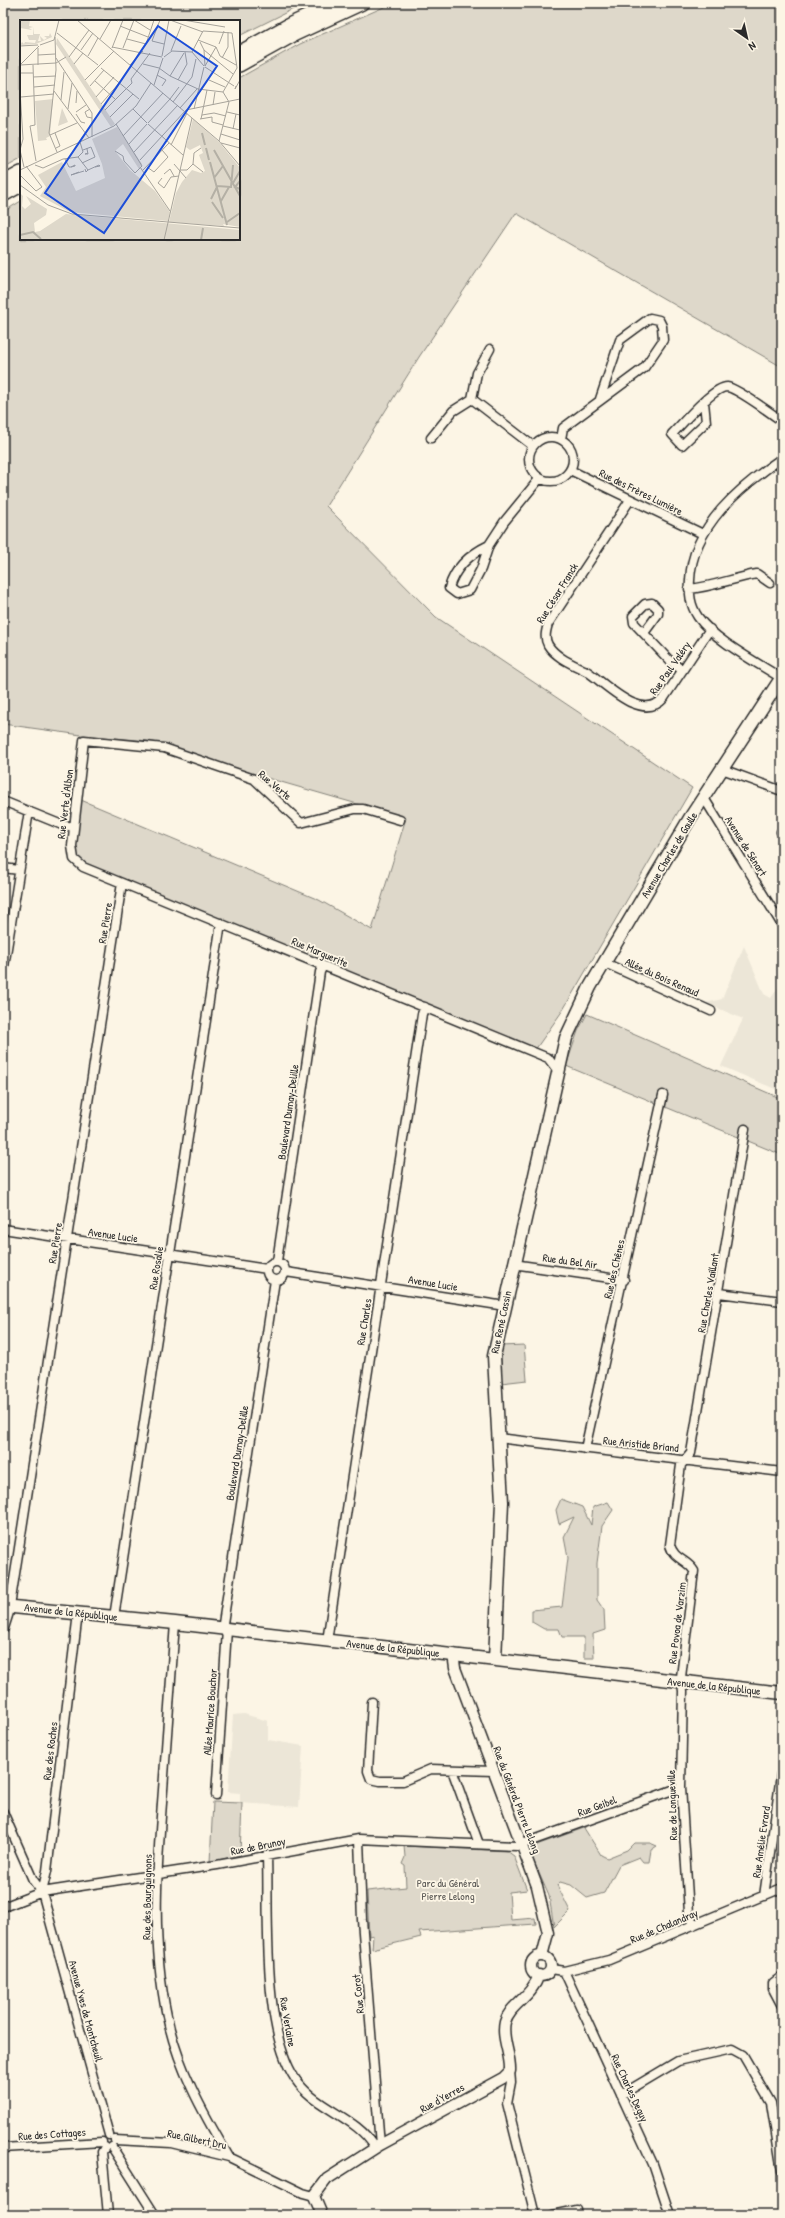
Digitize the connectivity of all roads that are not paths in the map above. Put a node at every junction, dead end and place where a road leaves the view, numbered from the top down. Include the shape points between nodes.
1 (337, 3) edge
2 (362, 3) edge
3 (240, 51) edge
4 (240, 64) edge
5 (20, 174) edge
6 (3, 183) edge
7 (20, 185) edge
8 (3, 195) edge
9 (490, 349) dead end
10 (472, 399) junction
11 (600, 399) junction
12 (704, 402) junction
13 (782, 421) edge
14 (431, 438) dead end
15 (561, 439) junction
16 (533, 446) junction
17 (782, 458) edge
18 (570, 470) junction
19 (540, 478) junction
20 (630, 500) junction
21 (703, 534) junction
22 (489, 545) junction
23 (770, 583) dead end
24 (689, 589) junction
25 (710, 629) junction
26 (644, 633) dead end
27 (682, 670) junction
28 (782, 677) edge
29 (641, 706) joint
30 (84, 740) joint
31 (722, 769) junction
32 (782, 791) edge
33 (704, 798) junction
34 (3, 801) edge
35 (29, 811) junction
36 (400, 820) dead end
37 (74, 827) junction
38 (83, 867) joint
39 (3, 868) edge
40 (19, 870) junction
41 (122, 883) junction
42 (221, 923) junction
43 (782, 925) edge
44 (605, 963) junction
45 (323, 966) junction
46 (3, 973) edge
47 (425, 1007) junction
48 (711, 1011) dead end
49 (566, 1038) junction
50 (548, 1058) junction
51 (558, 1070) junction
52 (663, 1095) dead end
53 (745, 1129) dead end
54 (3, 1229) edge
55 (67, 1239) junction
56 (169, 1254) junction
57 (277, 1261) junction
58 (513, 1264) junction
59 (267, 1269) junction
60 (286, 1272) junction
61 (275, 1280) junction
62 (624, 1280) junction
63 (381, 1286) junction
64 (719, 1292) junction
65 (782, 1301) edge
66 (505, 1306) junction
67 (498, 1438) junction
68 (585, 1449) junction
69 (686, 1459) junction
70 (782, 1472) edge
71 (6, 1606) edge
72 (78, 1613) junction
73 (114, 1616) junction
74 (175, 1623) junction
75 (3, 1628) edge
76 (224, 1630) junction
77 (327, 1641) junction
78 (452, 1654) junction
79 (495, 1660) junction
80 (682, 1682) junction
81 (782, 1693) edge
82 (372, 1702) dead end
83 (782, 1768) edge
84 (452, 1770) junction
85 (493, 1771) junction
86 (681, 1787) junction
87 (216, 1795) dead end
88 (3, 1812) edge
89 (359, 1839) junction
90 (479, 1844) junction
91 (521, 1845) junction
92 (267, 1855) junction
93 (157, 1875) junction
94 (782, 1888) edge
95 (42, 1892) junction
96 (764, 1896) junction
97 (3, 1907) edge
98 (694, 1925) junction
99 (542, 1956) junction
100 (551, 1969) junction
101 (564, 1971) junction
102 (539, 1975) junction
103 (782, 1976) edge
104 (782, 2006) edge
105 (510, 2071) junction
106 (621, 2095) junction
107 (379, 2128) junction
108 (367, 2135) junction
109 (109, 2142) junction
110 (380, 2145) junction
111 (3, 2148) edge
112 (229, 2157) junction
113 (782, 2171) edge
114 (314, 2196) junction
115 (577, 2210) dead end
116 (108, 2215) edge
117 (155, 2215) edge
118 (322, 2215) edge
119 (535, 2215) edge
120 (553, 2215) edge
121 (670, 2215) edge

1 - 3 main road
2 - 4 main road via 295,34
5 - 6 main road
7 - 8 main road
9 - 10 street via 477,373
10 - 14 street via 453,411
10 - 16 street
11 - 11 street via 644,368 663,340 660,320 650,318 620,340
11 - 15 street via 563,428
12 - 12 street via 672,434 682,445 706,422
12 - 13 street via 716,391 728,387
15 - 16 street via 544,438
15 - 18 street via 571,450 573,460
16 - 19 street via 528,461 534,474
17 - 21 street via 737,493
18 - 19 street via 555,481
18 - 20 street, Rue des Frères Lumière
19 - 22 street
20 - 21 street, Rue des Frères Lumière
20 - 29 street, Rue César Franck via 548,624 545,634 547,644 554,651 590,673 624,700
21 - 24 street via 690,571
22 - 22 street via 470,590 457,594 449,588 452,576 465,561 474,552
23 - 24 street via 757,574 708,588
24 - 25 street via 691,604 699,618
25 - 27 street, Rue Paul Valéry
25 - 28 street via 736,650
26 - 27 street
27 - 29 street, Rue Paul Valéry via 659,704
28 - 31 main road, Avenue Charles de Gaulle
30 - 36 street, Rue Verte via 164,748 254,779 301,823 355,809
30 - 37 street, Rue Verte d'Albon
31 - 32 street
31 - 33 main road, Avenue Charles de Gaulle
33 - 43 street, Avenue de Sénart
33 - 44 main road, Avenue Charles de Gaulle
34 - 35 street
35 - 37 street
35 - 40 street
37 - 38 street, Rue Verte d'Albon via 74,859
38 - 41 street, Rue Marguerite
39 - 40 street
40 - 46 street
41 - 42 street, Rue Marguerite
41 - 55 street, Rue Pierre
42 - 45 street, Rue Marguerite
42 - 56 street, Rue Rosalie
44 - 48 street, Allée du Bois Renaud
44 - 49 main road, Avenue Charles de Gaulle via 590,987
45 - 47 street, Rue Marguerite
45 - 57 street, Boulevard Dumay-Delille via 320,972
47 - 50 street, Rue Marguerite
47 - 63 street, Rue Charles
49 - 50 street via 557,1051
49 - 51 main road, Rue René Cassin
50 - 51 street, Rue Marguerite
51 - 58 main road, Rue René Cassin
52 - 62 street, Rue des Chênes
53 - 64 street, Rue Charles Vaillant
54 - 55 street, Avenue Lucie
55 - 56 street, Avenue Lucie
55 - 71 street, Rue Pierre
56 - 59 street, Avenue Lucie
56 - 73 street, Rue Rosalie
57 - 59 street via 270,1264
57 - 60 street via 284,1266
58 - 62 street, Rue du Bel Air
58 - 66 main road, Rue René Cassin
59 - 61 street via 269,1277
60 - 61 street via 281,1279
60 - 63 street, Avenue Lucie
61 - 76 street, Boulevard Dumay-Delille
62 - 68 street, Rue des Chênes via 603,1360
63 - 66 street, Avenue Lucie
63 - 77 street, Rue Charles
64 - 65 street
64 - 69 street, Rue Charles Vaillant via 691,1453
66 - 67 main road, Rue René Cassin via 494,1356
67 - 68 street, Rue Aristide Briand
67 - 79 main road, Rue René Cassin via 502,1502
68 - 69 street, Rue Aristide Briand
69 - 70 street, Rue Aristide Briand
69 - 80 street, Rue Povoa de Varzim via 681,1465 670,1545 673,1554 694,1571
71 - 72 main road, Avenue de la République
71 - 75 street via 7,1620
72 - 73 main road, Avenue de la République
72 - 95 street, Rue des Roches via 47,1871
73 - 74 main road, Avenue de la République
74 - 76 main road, Avenue de la République
74 - 93 street, Rue des Bourguignons
76 - 77 main road, Avenue de la République
76 - 87 street, Allée Maurice Bouchor
77 - 78 main road, Avenue de la République
78 - 79 main road, Avenue de la République
78 - 85 street, Rue du Général Pierre Lelong
79 - 80 main road, Avenue de la République
80 - 81 main road, Avenue de la République
80 - 86 street, Rue de Longueville
82 - 84 street via 368,1771 371,1779 403,1781 431,1769
83 - 96 street, Rue Amélie Evrard
84 - 85 street
84 - 90 street
85 - 91 street, Rue du Général Pierre Lelong
86 - 91 street, Rue Geibel
86 - 98 street, Rue de Longueville via 689,1913
88 - 95 street via 33,1880
89 - 90 street, Rue de Brunoy
89 - 92 street, Rue de Brunoy
89 - 107 street, Rue Corot via 362,1920
90 - 91 street, Rue de Brunoy
91 - 99 street, Rue du Général Pierre Lelong via 537,1886 548,1927
92 - 93 street, Rue de Brunoy
92 - 108 street, Rue Verlaine via 270,1981 277,2039 283,2056 290,2072 312,2097
93 - 95 street, Rue de Brunoy
93 - 112 street, Rue des Bourguignons via 157,1960 167,2017 193,2092
94 - 96 street, Rue de Chalandray
95 - 97 street, Rue de Brunoy
95 - 109 street, Avenue Yves de Montcheuil
96 - 98 street, Rue de Chalandray
98 - 101 street, Rue de Chalandray via 609,1960
99 - 100 street via 549,1960
99 - 102 street via 536,1957 532,1964 532,1970
100 - 101 street, Rue de Chalandray
100 - 102 street via 545,1975
101 - 106 street, Rue Charles Deguy
102 - 105 street via 533,1990 509,2013 505,2023 504,2033
103 - 104 street via 773,1983 773,1989
105 - 110 street, Rue d'Yerres via 503,2078
105 - 119 street via 511,2082 506,2103
106 - 113 street via 682,2059 732,2049 743,2055 771,2103
106 - 121 street, Rue Charles Deguy via 653,2164
107 - 108 street
107 - 110 street, Rue Corot
108 - 110 street, Rue Verlaine via 374,2146
109 - 111 street, Rue des Cottages
109 - 112 street, Rue Gilbert Dru via 171,2143
109 - 116 street via 102,2152
109 - 117 street
110 - 114 street, Rue d'Yerres via 327,2179
112 - 114 street, Rue Gilbert Dru via 302,2193
114 - 118 street
115 - 120 street

